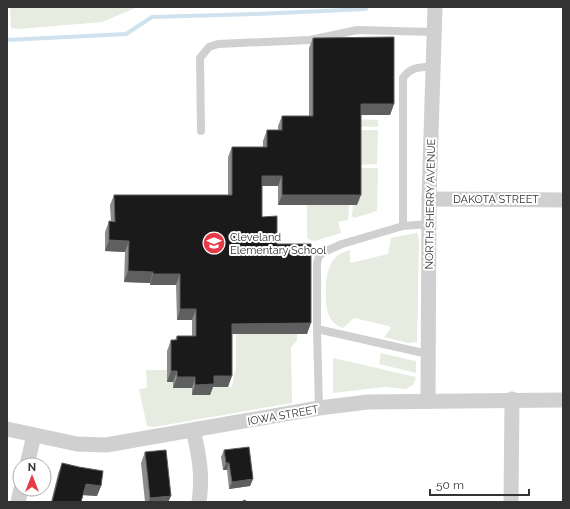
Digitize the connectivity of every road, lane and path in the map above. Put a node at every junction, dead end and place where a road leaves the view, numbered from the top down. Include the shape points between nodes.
1 (435, 7) edge
2 (434, 32) junction
3 (433, 66) junction
4 (201, 131) dead end
5 (429, 199) junction
6 (563, 200) edge
7 (429, 224) junction
8 (403, 226) junction
9 (317, 329) junction
10 (428, 354) junction
11 (512, 399) junction
12 (428, 400) junction
13 (563, 400) edge
14 (319, 408) junction
15 (7, 428) edge
16 (193, 430) junction
17 (34, 435) junction
18 (29, 457) edge
19 (199, 502) edge
20 (511, 502) edge

1 - 2 street, NORTH SHERRY AVENUE
2 - 3 street, NORTH SHERRY AVENUE
2 - 4 lane via 357,30 310,40 218,44 209,47 200,58
3 - 5 street, NORTH SHERRY AVENUE
3 - 8 lane via 414,68 403,78
5 - 6 street, DAKOTA STREET
5 - 7 street, NORTH SHERRY AVENUE
7 - 8 lane
7 - 10 street, NORTH SHERRY AVENUE
8 - 9 lane via 342,244 319,256
9 - 10 lane
9 - 14 lane
10 - 12 street, NORTH SHERRY AVENUE
11 - 12 street, IOWA STREET
11 - 13 street, IOWA STREET
11 - 20 street
12 - 14 street, IOWA STREET via 368,402
14 - 16 street, IOWA STREET
15 - 17 street, IOWA STREET
16 - 17 street, IOWA STREET via 106,445 77,444
16 - 19 street via 199,453
17 - 18 street

